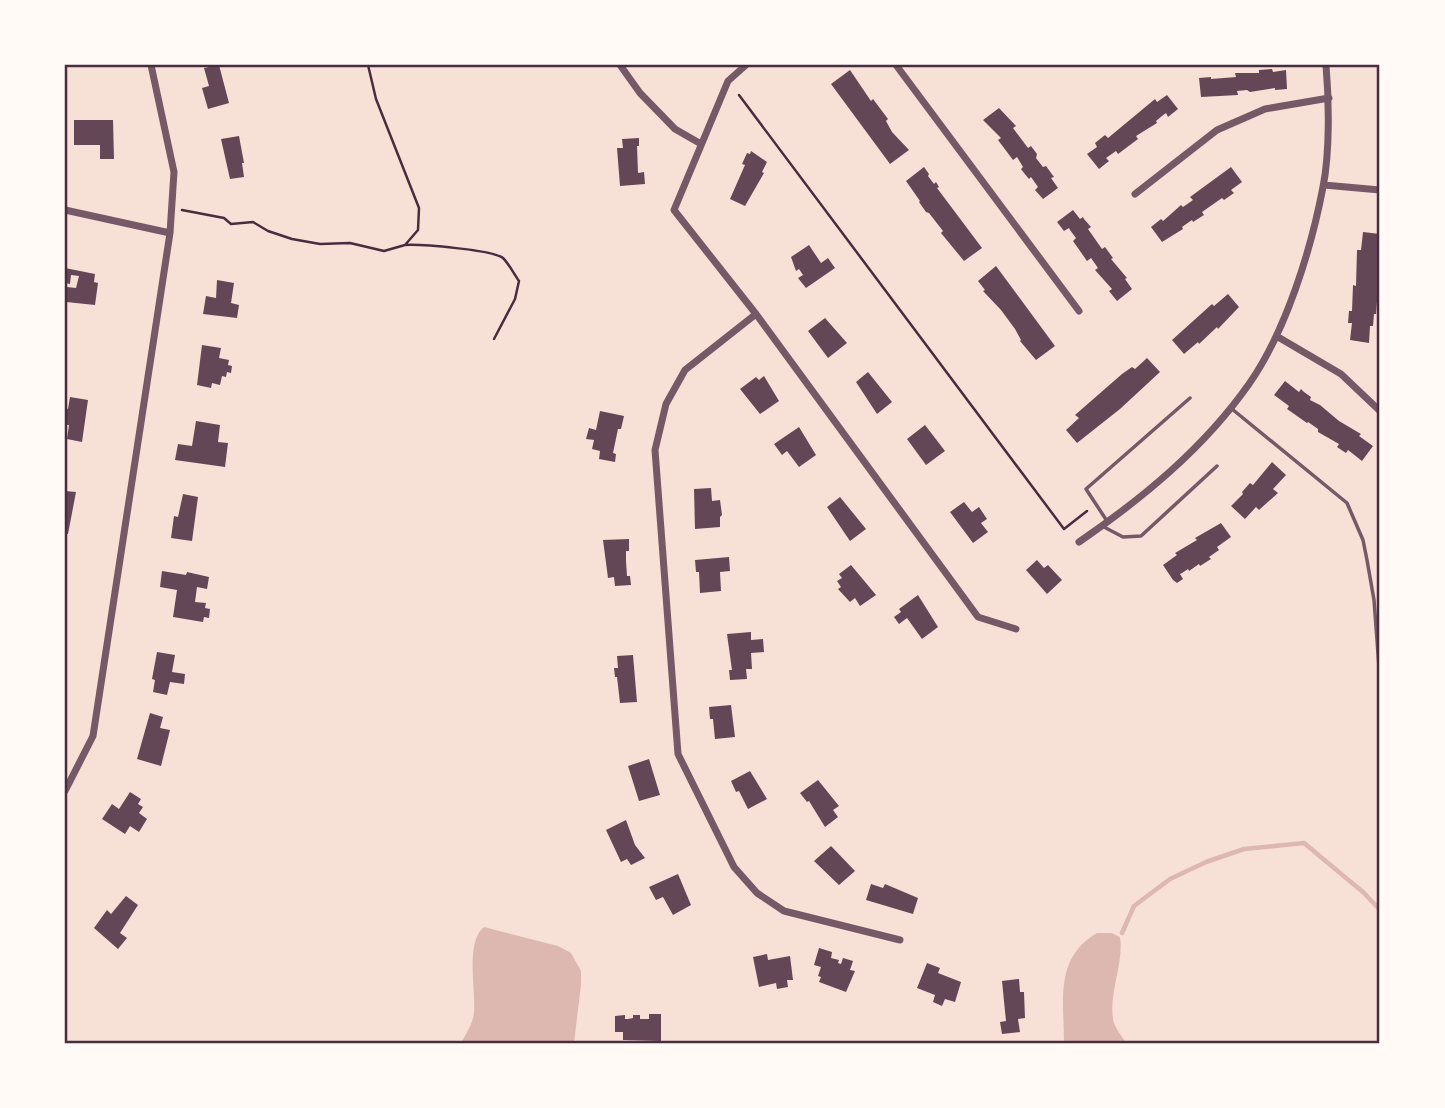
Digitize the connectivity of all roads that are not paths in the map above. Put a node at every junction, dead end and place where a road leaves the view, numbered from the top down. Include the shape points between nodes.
1 (150, 65) edge
2 (620, 65) edge
3 (746, 65) edge
4 (896, 65) edge
5 (1326, 65) edge
6 (1329, 98) junction
7 (701, 144) junction
8 (1324, 185) junction
9 (1380, 190) edge
10 (1135, 194) dead end
11 (65, 210) edge
12 (170, 233) junction
13 (1079, 311) dead end
14 (756, 314) junction
15 (1278, 337) junction
16 (1190, 398) dead end
17 (1230, 408) junction
18 (1380, 411) edge
19 (1217, 466) dead end
20 (1105, 524) junction
21 (1079, 542) dead end
22 (1016, 629) dead end
23 (1380, 680) edge
24 (65, 791) edge
25 (900, 940) dead end

1 - 12 street via 174,172
2 - 7 street via 675,129
3 - 7 street via 729,81
4 - 13 street
5 - 6 street
6 - 8 street
6 - 10 street via 1265,109 1217,130
7 - 14 street via 674,210
8 - 9 street
8 - 15 street
11 - 12 street
12 - 24 street via 93,736
14 - 22 street via 978,617
14 - 25 street via 685,370 666,404 655,450 678,754 734,867 757,893 784,911
15 - 17 street
15 - 18 street via 1342,374
16 - 20 lane via 1086,489
17 - 20 street via 1182,461
17 - 23 lane via 1347,503 1367,560
19 - 20 lane via 1141,536 1123,537
20 - 21 street

